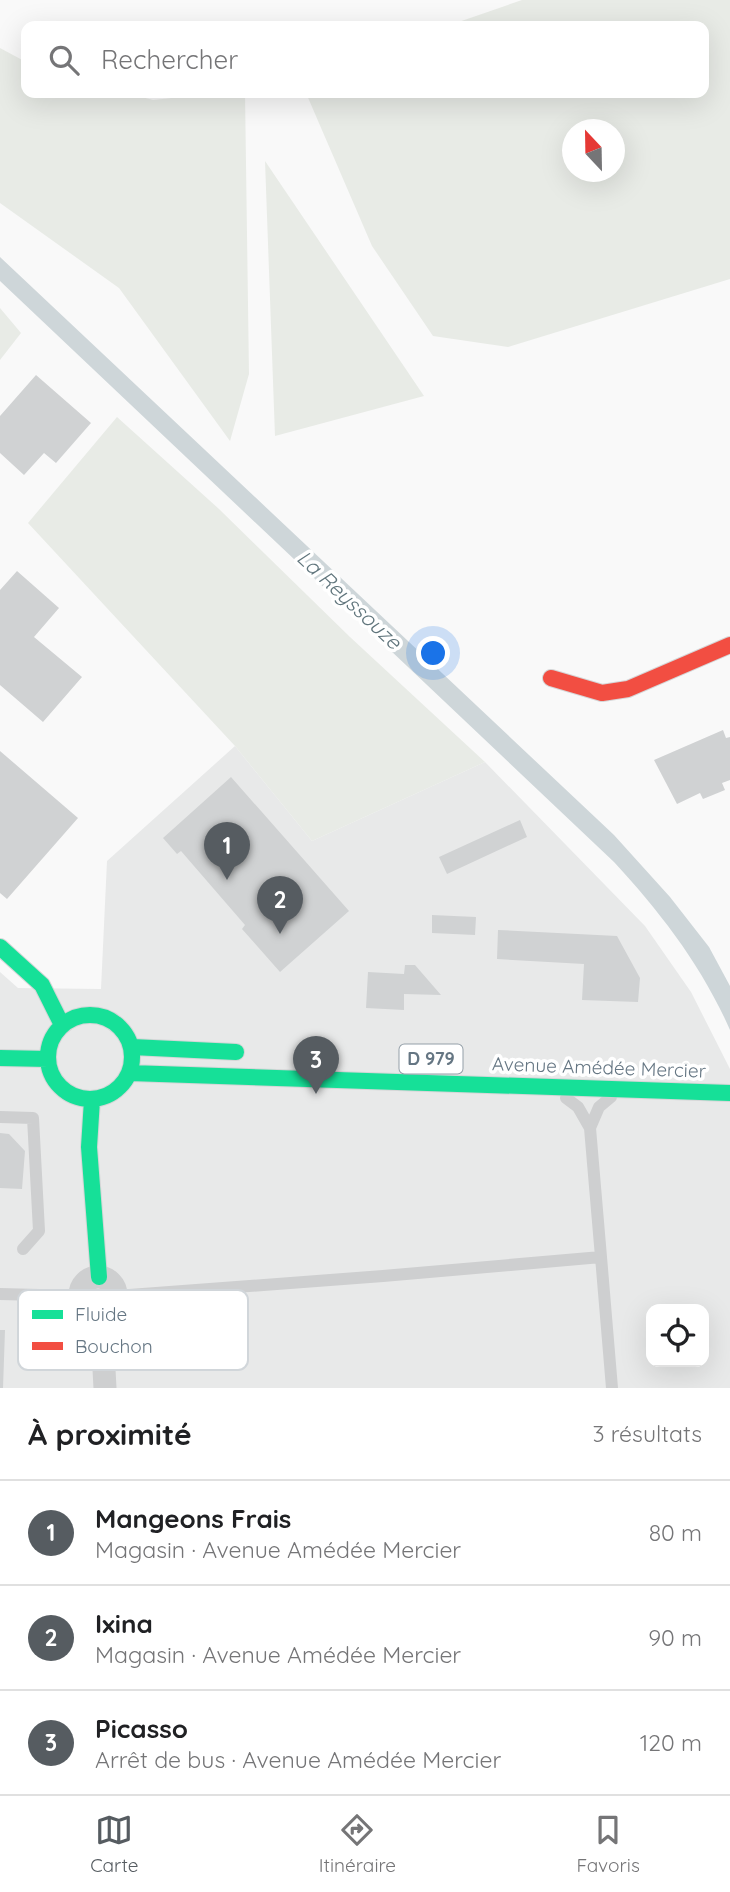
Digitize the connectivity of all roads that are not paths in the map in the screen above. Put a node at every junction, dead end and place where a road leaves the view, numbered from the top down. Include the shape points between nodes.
1 (730, 645) edge
2 (551, 678) dead end
3 (0, 947) edge
4 (62, 1026) junction
5 (132, 1046) junction
6 (257, 1052) dead end
7 (0, 1058) edge
8 (48, 1059) junction
9 (130, 1073) junction
10 (549, 1086) junction
11 (621, 1088) junction
12 (730, 1093) edge
13 (92, 1100) junction
14 (0, 1116) edge
15 (590, 1128) junction
16 (23, 1249) dead end
17 (601, 1256) junction
18 (99, 1277) junction
19 (80, 1290) edge
20 (116, 1290) edge
21 (196, 1290) edge
22 (0, 1294) edge
23 (18, 1294) edge
24 (104, 1370) edge
25 (105, 1388) edge
26 (612, 1388) edge

1 - 2 main road via 628,689 602,693
3 - 4 main road via 42,985
4 - 5 main road via 82,1016 103,1016 126,1033
4 - 8 main road via 54,1035
5 - 6 main road
5 - 9 main road
7 - 8 main road
8 - 13 main road via 57,1084 67,1093
9 - 10 main road, Avenue Amédée Mercier / D 979
9 - 13 main road via 115,1092
10 - 11 main road, Avenue Amédée Mercier / D 979
10 - 15 lane via 578,1107
11 - 12 main road, Avenue Amédée Mercier / D 979
11 - 15 lane via 599,1107
13 - 18 main road via 89,1147
14 - 16 lane via 33,1118 39,1231
15 - 17 lane
17 - 21 lane
17 - 26 lane
18 - 19 street via 87,1280
18 - 20 street via 109,1280
22 - 23 lane
24 - 25 street

